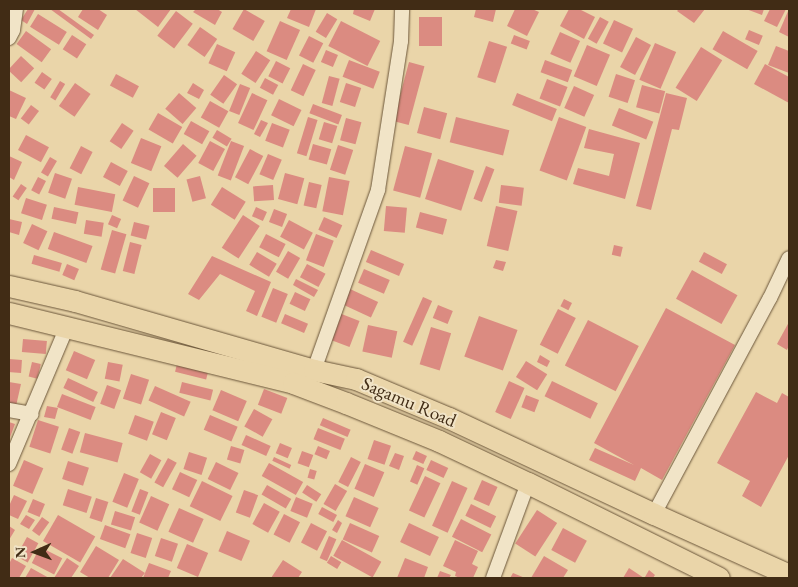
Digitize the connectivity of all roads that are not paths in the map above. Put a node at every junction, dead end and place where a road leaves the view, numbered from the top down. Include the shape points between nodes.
1 (16, 9) edge
2 (402, 9) edge
3 (9, 38) edge
4 (789, 258) edge
5 (9, 286) edge
6 (9, 313) edge
7 (67, 327) junction
8 (314, 370) junction
9 (9, 410) edge
10 (32, 414) junction
11 (9, 464) edge
12 (528, 483) junction
13 (654, 514) junction
14 (789, 575) edge
15 (493, 578) edge
16 (719, 578) edge

1 - 3 street
2 - 8 street via 401,41 378,190
4 - 13 street
5 - 8 highway, Sagamu Road via 75,301
6 - 7 highway, Sagamu Road
7 - 10 street
7 - 12 highway, Sagamu Road via 292,384 439,441
8 - 13 highway, Sagamu Road via 356,379 449,418
9 - 10 street
10 - 11 street
12 - 15 street
12 - 16 highway, Sagamu Road
13 - 14 highway, Sagamu Road

